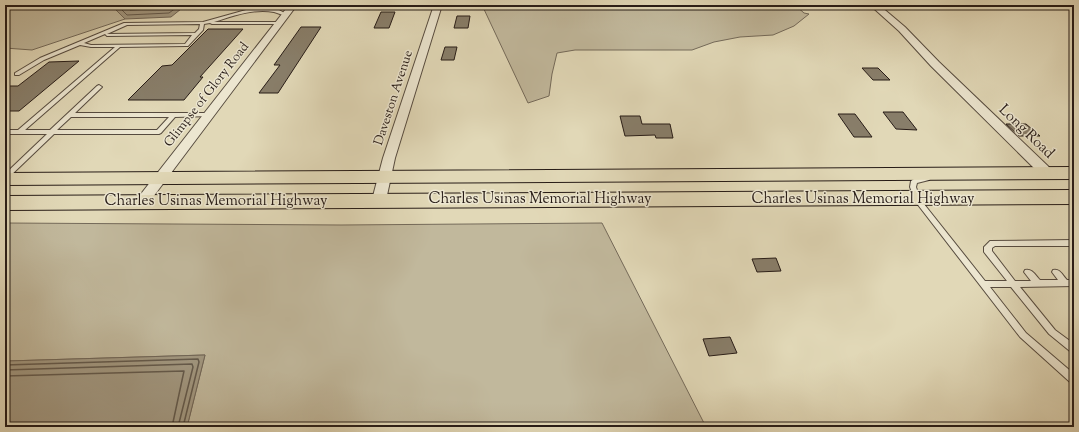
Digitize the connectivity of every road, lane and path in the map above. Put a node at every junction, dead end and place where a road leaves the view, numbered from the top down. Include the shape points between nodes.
1 (293, 5) edge
2 (438, 5) edge
3 (874, 5) edge
4 (282, 19) junction
5 (204, 23) junction
6 (196, 34) junction
7 (103, 35) junction
8 (80, 44) junction
9 (119, 46) junction
10 (17, 74) dead end
11 (99, 87) dead end
12 (70, 114) junction
13 (173, 114) junction
14 (210, 114) junction
15 (5, 132) edge
16 (18, 132) junction
17 (52, 132) junction
18 (1047, 173) junction
19 (1074, 173) edge
20 (386, 176) junction
21 (5, 178) edge
22 (160, 178) junction
23 (1074, 197) edge
24 (917, 199) junction
25 (379, 200) junction
26 (142, 202) junction
27 (5, 203) edge
28 (1074, 243) edge
29 (1028, 272) dead end
30 (1056, 272) dead end
31 (1013, 283) junction
32 (1038, 283) junction
33 (1070, 283) edge
34 (983, 284) junction
35 (1074, 349) edge
36 (1074, 380) edge

1 - 4 street, Glimpse of Glory Road
2 - 20 street, Daveston Avenue via 389,158
3 - 18 street, Long Road via 902,29
4 - 5 lane
4 - 5 lane via 281,11 252,10
4 - 14 street, Glimpse of Glory Road
5 - 6 lane
5 - 7 lane via 126,24
6 - 7 lane
6 - 9 lane via 186,44
7 - 8 lane
8 - 9 lane
8 - 10 lane via 42,59
9 - 16 lane
11 - 12 lane
12 - 13 lane
12 - 17 lane
13 - 14 lane
13 - 17 lane via 159,132
14 - 22 street, Glimpse of Glory Road
15 - 16 lane
16 - 17 lane
17 - 21 lane
18 - 19 highway, Charles Usinas Memorial Highway
18 - 20 highway, Charles Usinas Memorial Highway
18 - 24 lane, Long Road via 1043,178 924,179 914,181
20 - 22 highway, Charles Usinas Memorial Highway
20 - 25 street, Daveston Avenue
21 - 22 highway, Charles Usinas Memorial Highway
22 - 26 street, Glimpse of Glory Road
23 - 24 highway, Charles Usinas Memorial Highway
24 - 25 highway, Charles Usinas Memorial Highway
24 - 34 lane
25 - 26 highway, Charles Usinas Memorial Highway
26 - 27 highway, Charles Usinas Memorial Highway
28 - 31 lane via 1060,246 1006,246 993,243 988,247 988,252
29 - 32 lane
30 - 33 lane
31 - 32 lane
31 - 34 lane
31 - 35 lane via 1052,332
32 - 33 lane
34 - 36 lane via 1023,335

